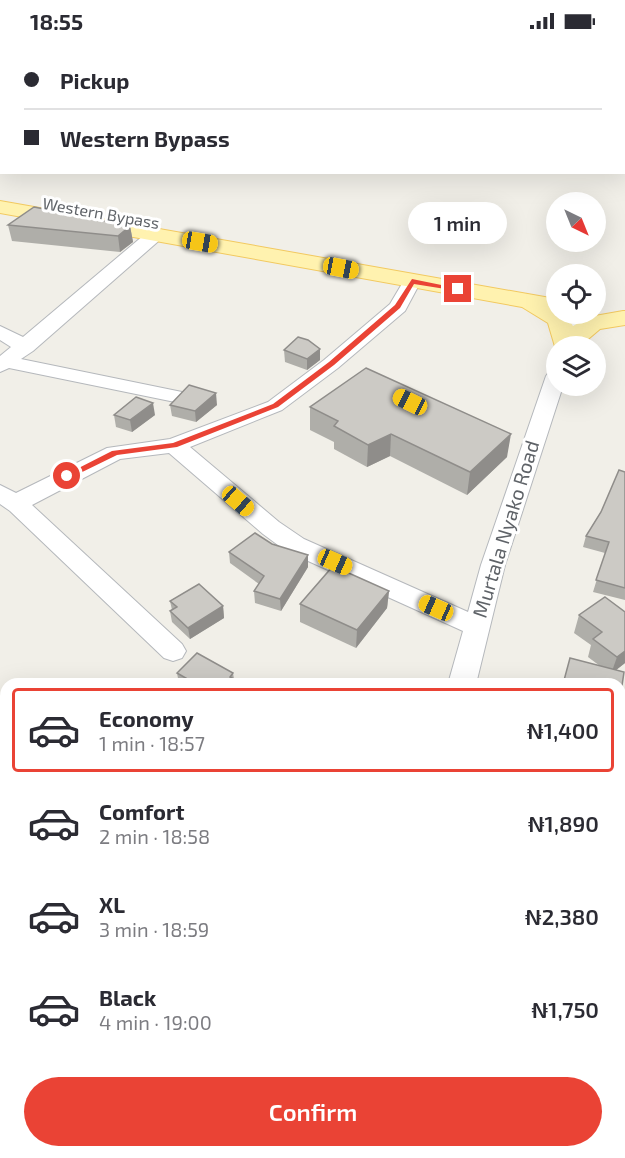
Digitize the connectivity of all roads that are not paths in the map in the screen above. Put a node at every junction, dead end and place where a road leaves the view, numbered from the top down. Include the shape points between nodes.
1 (0, 195) edge
2 (0, 207) edge
3 (156, 234) junction
4 (412, 281) junction
5 (546, 290) edge
6 (526, 301) junction
7 (546, 304) edge
8 (606, 304) edge
9 (606, 313) edge
10 (624, 313) edge
11 (0, 332) edge
12 (565, 336) edge
13 (575, 336) edge
14 (26, 347) junction
15 (331, 363) junction
16 (4, 364) edge
17 (352, 374) dead end
18 (175, 396) edge
19 (546, 396) edge
20 (174, 445) junction
21 (9, 499) edge
22 (476, 626) junction
23 (173, 651) dead end
24 (463, 678) edge

1 - 5 main road, Western Bypass
2 - 3 main road, Western Bypass
3 - 4 main road, Western Bypass
3 - 14 street
4 - 6 main road, Western Bypass
4 - 15 street via 398,307
6 - 7 main road, Western Bypass
6 - 12 main road via 557,318
8 - 10 main road
9 - 10 main road
10 - 13 main road via 583,327
11 - 14 street
14 - 16 street
15 - 17 street
15 - 20 street via 275,406
16 - 18 street
19 - 22 street, Murtala Nyako Road via 518,451
20 - 21 street via 115,453 27,496
20 - 22 street via 295,544
21 - 23 street
22 - 24 street, Murtala Nyako Road

